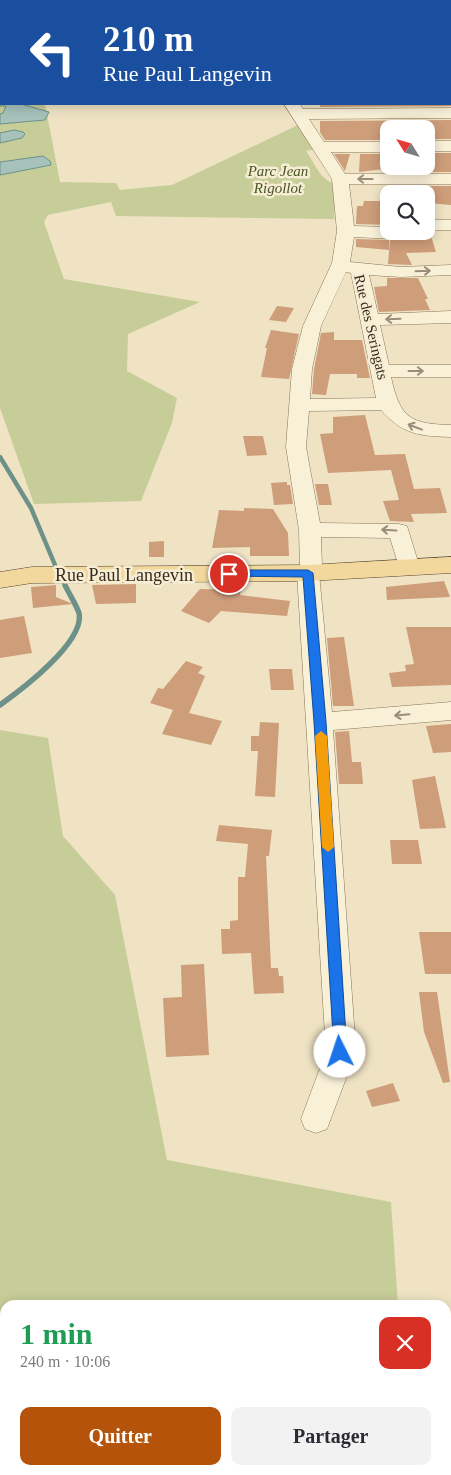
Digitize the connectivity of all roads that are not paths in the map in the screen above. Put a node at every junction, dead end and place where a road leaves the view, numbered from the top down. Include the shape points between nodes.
1 (295, 109) edge
2 (451, 113) edge
3 (403, 120) edge
4 (418, 120) edge
5 (380, 146) edge
6 (435, 146) edge
7 (451, 146) edge
8 (320, 147) junction
9 (340, 179) junction
10 (451, 179) edge
11 (424, 180) edge
12 (451, 225) edge
13 (435, 226) edge
14 (346, 230) junction
15 (380, 231) edge
16 (405, 240) edge
17 (340, 266) junction
18 (359, 269) junction
19 (451, 270) edge
20 (401, 272) junction
21 (451, 317) edge
22 (371, 320) junction
23 (382, 371) junction
24 (451, 371) edge
25 (387, 404) junction
26 (298, 406) junction
27 (451, 431) edge
28 (310, 530) junction
29 (451, 565) edge
30 (409, 568) junction
31 (308, 573) junction
32 (0, 580) edge
33 (451, 711) edge
34 (320, 722) junction
35 (316, 1119) dead end

1 - 3 street
1 - 8 street
2 - 4 street
5 - 8 street
6 - 7 street
8 - 9 street
11 -> 9 street
9 - 14 street
10 - 11 street
12 - 13 street
14 - 15 street
14 - 17 street
16 - 20 street
17 - 18 street, Rue des Seringats
17 - 26 street via 312,326
18 - 20 street
18 - 22 street, Rue des Seringats
20 -> 19 street
21 -> 22 street
22 - 23 street, Rue des Seringats
23 -> 24 street
23 - 25 street, Rue des Seringats
25 - 26 street
27 -> 25 street via 418,430 401,421
26 - 28 street via 296,447
30 -> 28 street via 399,531
28 - 31 street via 311,567
29 - 30 main road, Rue Paul Langevin
30 - 31 main road, Rue Paul Langevin
31 - 32 main road, Rue Paul Langevin via 32,575
31 - 34 street
33 -> 34 street
34 - 35 street via 340,1052

